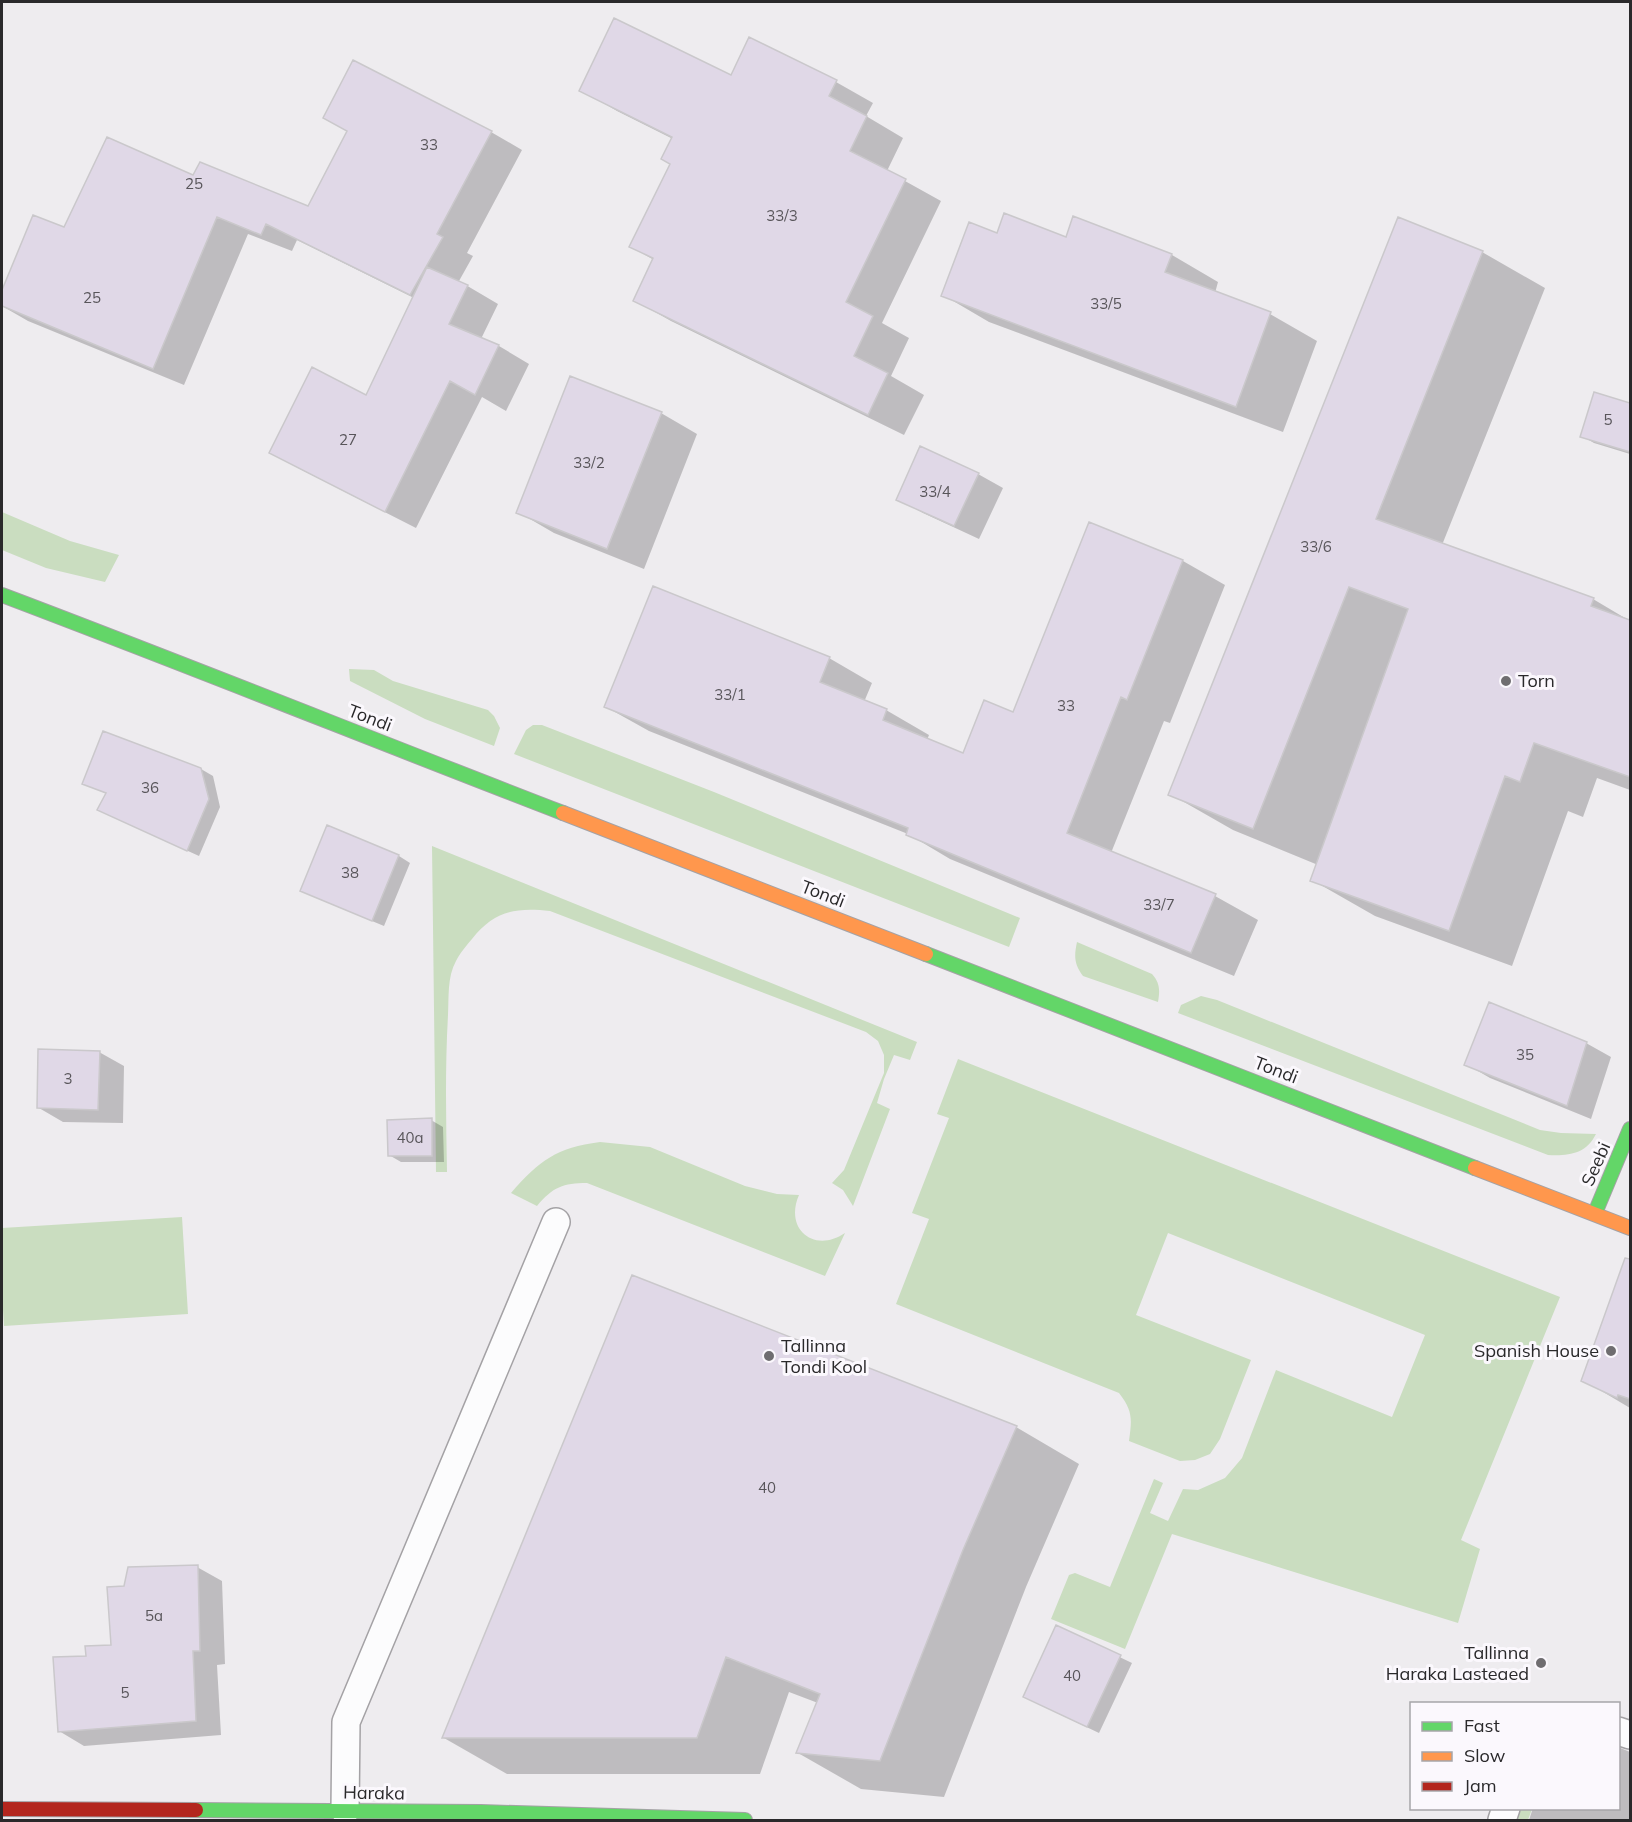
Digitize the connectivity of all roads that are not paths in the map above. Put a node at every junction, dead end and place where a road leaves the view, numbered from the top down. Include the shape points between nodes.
1 (2, 595) edge
2 (1630, 1129) edge
3 (1594, 1213) junction
4 (556, 1222) dead end
5 (1630, 1228) edge
6 (2, 1809) edge
7 (345, 1811) junction
8 (680, 1820) edge
9 (745, 1821) edge

1 - 3 street, Tondi
2 - 3 street, Seebi
3 - 5 street, Tondi
4 - 7 lane via 346,1722
6 - 7 street, Haraka
7 - 8 street, Haraka
8 - 9 street, Haraka

